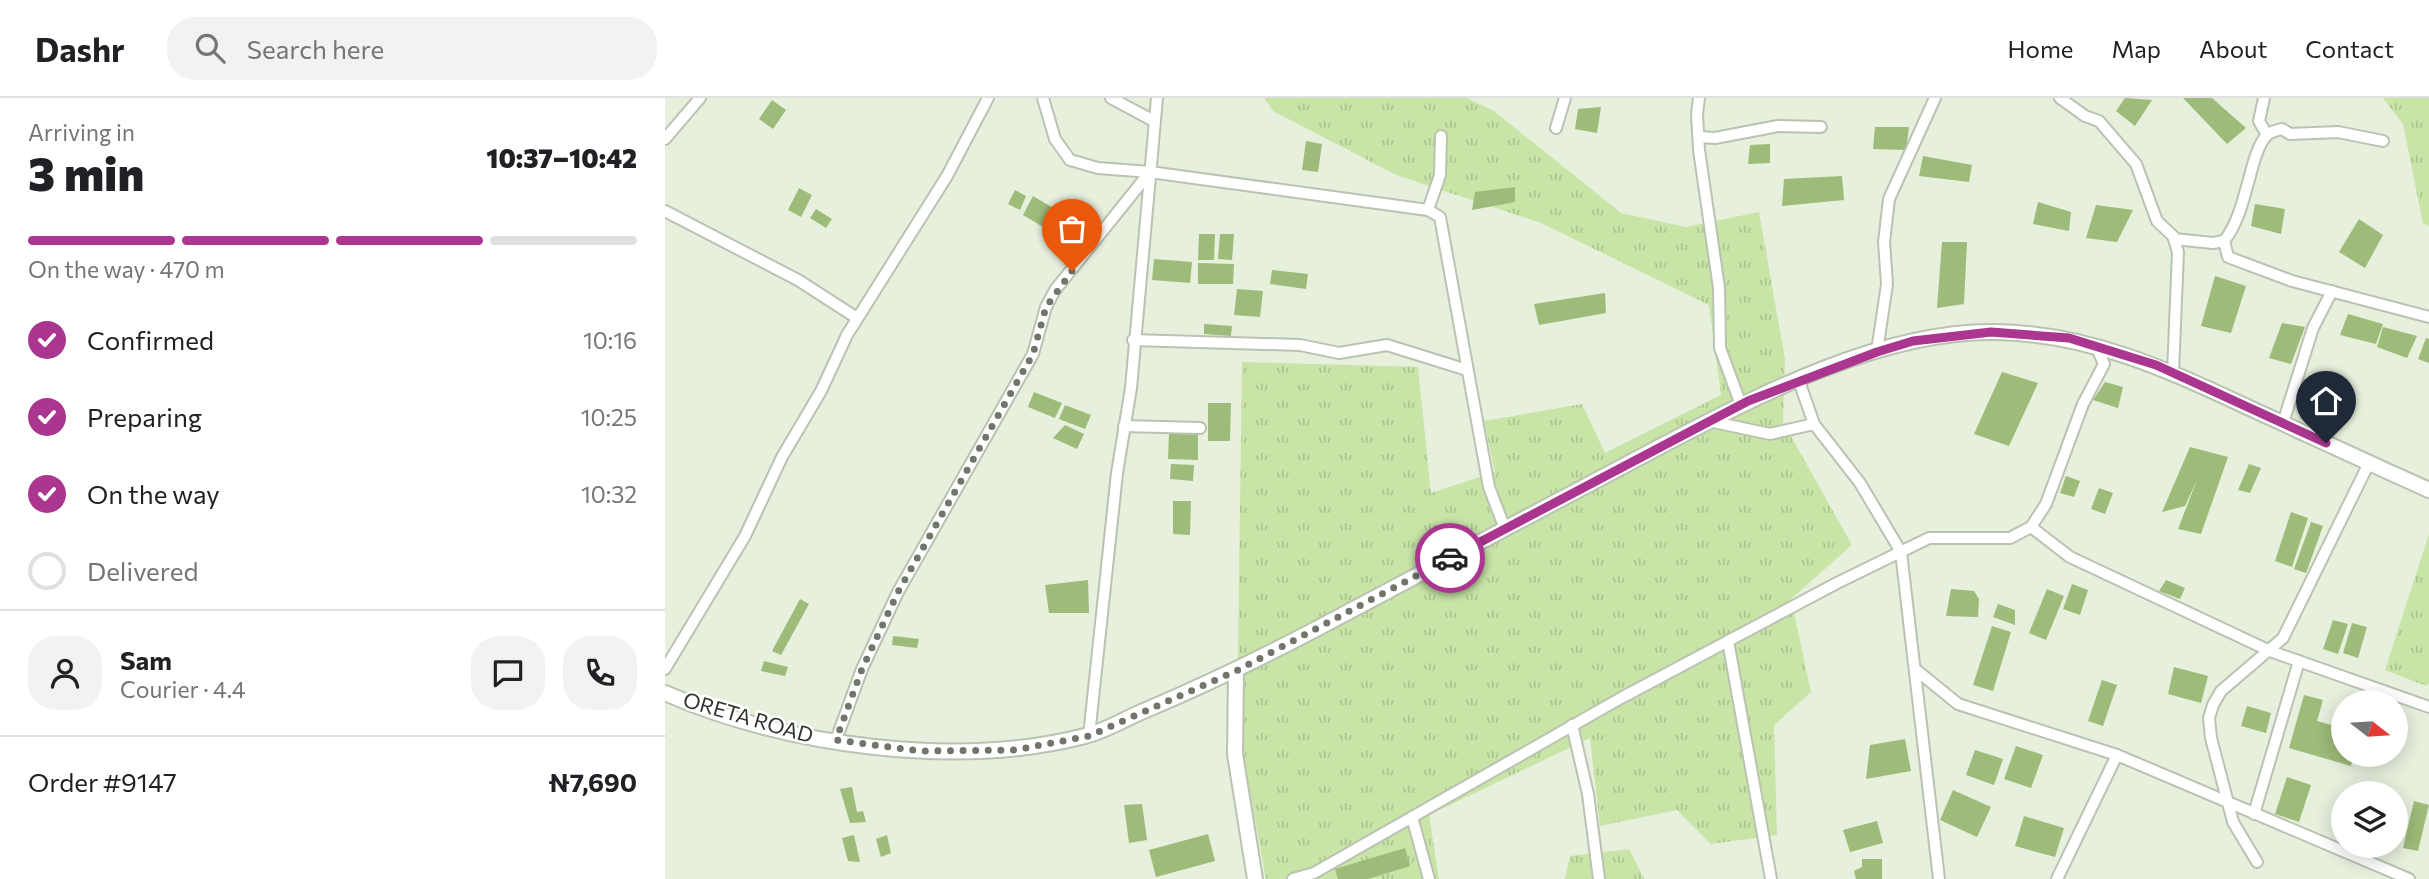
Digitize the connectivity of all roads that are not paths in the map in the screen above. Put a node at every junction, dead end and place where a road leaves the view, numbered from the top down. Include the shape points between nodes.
1 (700, 98) edge
2 (988, 98) edge
3 (1043, 98) edge
4 (1111, 98) edge
5 (1157, 98) edge
6 (1565, 98) edge
7 (1699, 98) edge
8 (1935, 98) edge
9 (2060, 98) edge
10 (2264, 98) edge
11 (1154, 121) junction
12 (1821, 127) dead end
13 (1556, 128) dead end
14 (2267, 135) junction
15 (1441, 136) dead end
16 (1699, 137) junction
17 (665, 139) edge
18 (2383, 141) dead end
19 (1150, 172) junction
20 (1428, 210) junction
21 (665, 211) edge
22 (2174, 239) junction
23 (2224, 241) junction
24 (2332, 291) junction
25 (2429, 317) edge
26 (857, 318) junction
27 (1133, 340) junction
28 (2096, 346) junction
29 (1877, 352) junction
30 (1467, 370) junction
31 (2173, 373) junction
32 (1799, 381) junction
33 (1741, 405) junction
34 (1709, 421) junction
35 (2283, 423) junction
36 (1814, 424) junction
37 (1124, 426) junction
38 (1199, 428) dead end
39 (2369, 463) junction
40 (2429, 490) edge
41 (2031, 527) junction
42 (1505, 529) junction
43 (1901, 552) junction
44 (1728, 641) junction
45 (2270, 651) junction
46 (2299, 661) junction
47 (665, 669) edge
48 (1915, 669) junction
49 (1236, 671) junction
50 (665, 693) edge
51 (2429, 707) edge
52 (1572, 725) junction
53 (1089, 736) junction
54 (836, 740) junction
55 (2117, 755) junction
56 (2229, 804) junction
57 (2254, 814) junction
58 (1412, 817) junction
59 (2257, 862) dead end
60 (1255, 879) edge
61 (1293, 879) edge
62 (1429, 879) edge
63 (1599, 879) edge
64 (1771, 879) edge
65 (1939, 879) edge
66 (2057, 879) edge
67 (2409, 879) edge

1 - 17 street
2 - 26 street via 947,176
3 - 19 street via 1055,139 1070,160 1098,168
4 - 11 street
5 - 11 street
6 - 13 street
7 - 16 street
8 - 29 street via 1889,199 1884,243 1887,284
9 - 22 street via 2099,121 2136,164 2157,220
10 - 14 street via 2259,121
11 - 19 street
12 - 16 street via 1778,126
14 - 18 street via 2282,129 2290,134 2338,132
14 - 23 street via 2242,212
15 - 20 street via 1440,175
16 - 33 street via 1719,288 1720,348
19 - 20 street
19 - 27 street
19 - 54 street via 1055,290 1033,354 898,592
20 - 30 street via 1443,223
21 - 26 street via 798,280
22 - 23 street
22 - 31 street via 2179,252
23 - 24 street via 2228,257
24 - 25 street
24 - 35 street via 2313,328
26 - 47 street via 745,536
27 - 30 street via 1300,345 1339,353 1387,345
27 - 37 street
28 - 29 street, ORETA ROAD via 2069,338 1991,332 1913,341
28 - 31 street, ORETA ROAD
28 - 41 street via 2104,364 2083,404 2046,504
29 - 32 street, ORETA ROAD
30 - 42 street via 1489,487
31 - 35 street, ORETA ROAD
32 - 33 street, ORETA ROAD
32 - 36 street
33 - 34 street, ORETA ROAD
34 - 36 street via 1770,435
34 - 42 street, ORETA ROAD
35 - 39 street, ORETA ROAD
36 - 43 street via 1860,483
37 - 38 street
37 - 53 street
39 - 40 street, ORETA ROAD
39 - 45 street via 2283,638
41 - 43 street via 2010,538 1929,538
41 - 45 street via 2070,557
42 - 49 street, ORETA ROAD
43 - 44 street
43 - 48 street
44 - 52 street
44 - 64 street
45 - 46 street
45 - 56 street via 2221,691 2209,718
46 - 51 street
46 - 57 street
48 - 55 street via 1958,704
48 - 65 street
49 - 53 street, ORETA ROAD
49 - 60 street via 1235,754
50 - 54 street, ORETA ROAD via 701,709 781,731
52 - 58 street
52 - 63 street via 1588,794
53 - 54 street, ORETA ROAD via 1015,750 920,751
55 - 56 street
55 - 66 street
56 - 57 street
56 - 59 street via 2239,836
57 - 67 street
58 - 61 street via 1314,873
58 - 62 street

